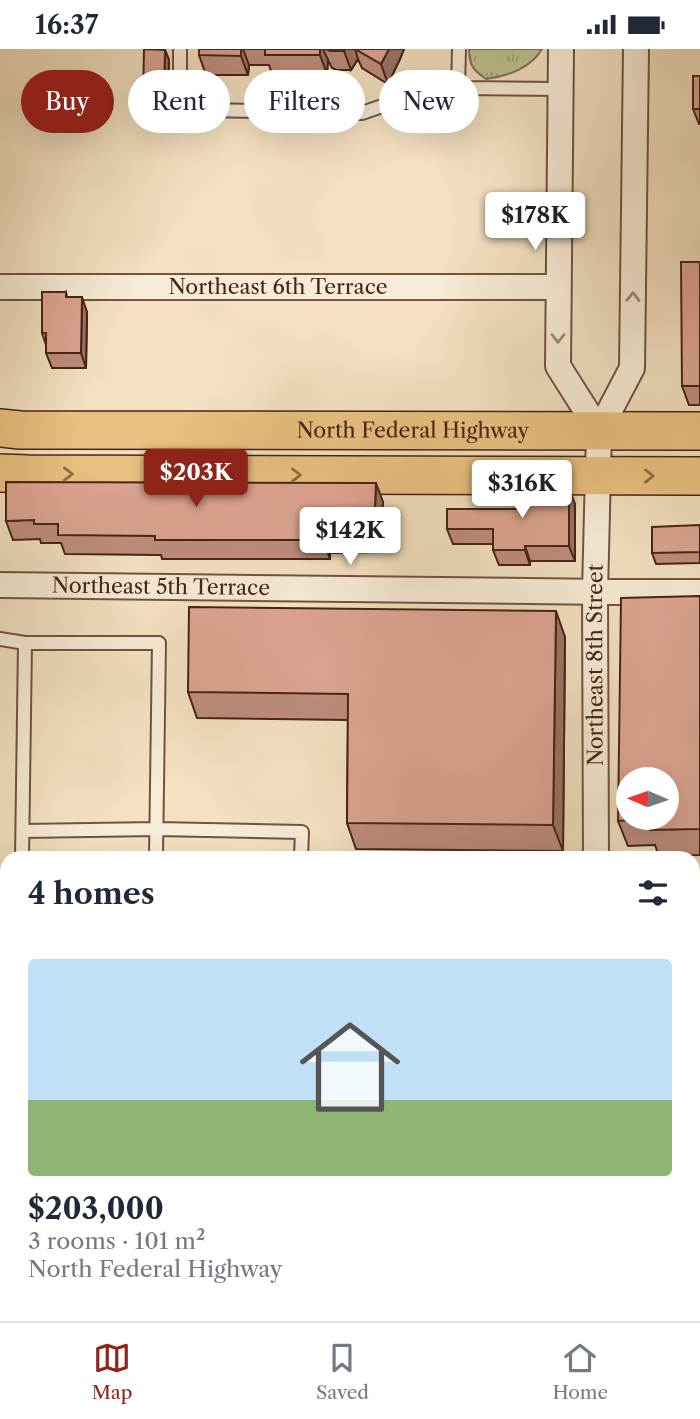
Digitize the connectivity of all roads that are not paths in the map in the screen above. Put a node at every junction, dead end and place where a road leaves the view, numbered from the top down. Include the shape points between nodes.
1 (180, 49) edge
2 (459, 49) edge
3 (561, 49) edge
4 (636, 49) edge
5 (458, 70) edge
6 (479, 88) edge
7 (560, 89) junction
8 (379, 107) edge
9 (0, 286) edge
10 (558, 287) junction
11 (0, 428) edge
12 (599, 431) junction
13 (700, 431) edge
14 (0, 473) edge
15 (598, 475) junction
16 (700, 476) edge
17 (0, 585) edge
18 (596, 592) junction
19 (700, 592) edge
20 (0, 639) edge
21 (25, 643) junction
22 (157, 829) junction
23 (23, 831) junction
24 (22, 851) edge
25 (156, 851) edge
26 (301, 851) edge
27 (596, 851) edge

1 - 8 lane via 180,76 188,94 206,110 362,113
2 - 5 lane
3 - 7 street
12 -> 4 street, Northeast 8th Street via 632,368
6 - 7 lane
7 - 10 street
9 - 10 street, Northeast 6th Terrace
10 -> 12 street via 558,366
11 - 12 main road, North Federal Highway
12 - 13 main road, North Federal Highway
12 - 15 street, Northeast 8th Street
14 -> 15 main road
15 -> 16 main road
15 - 18 street, Northeast 8th Street
17 - 18 street, Northeast 5th Terrace
18 - 19 street, Northeast 5th Terrace
18 - 27 street, Northeast 8th Street
20 - 21 lane
21 - 22 lane via 159,643
21 - 23 lane
22 - 23 lane
22 - 25 lane
22 - 26 lane via 302,832
23 - 24 lane

